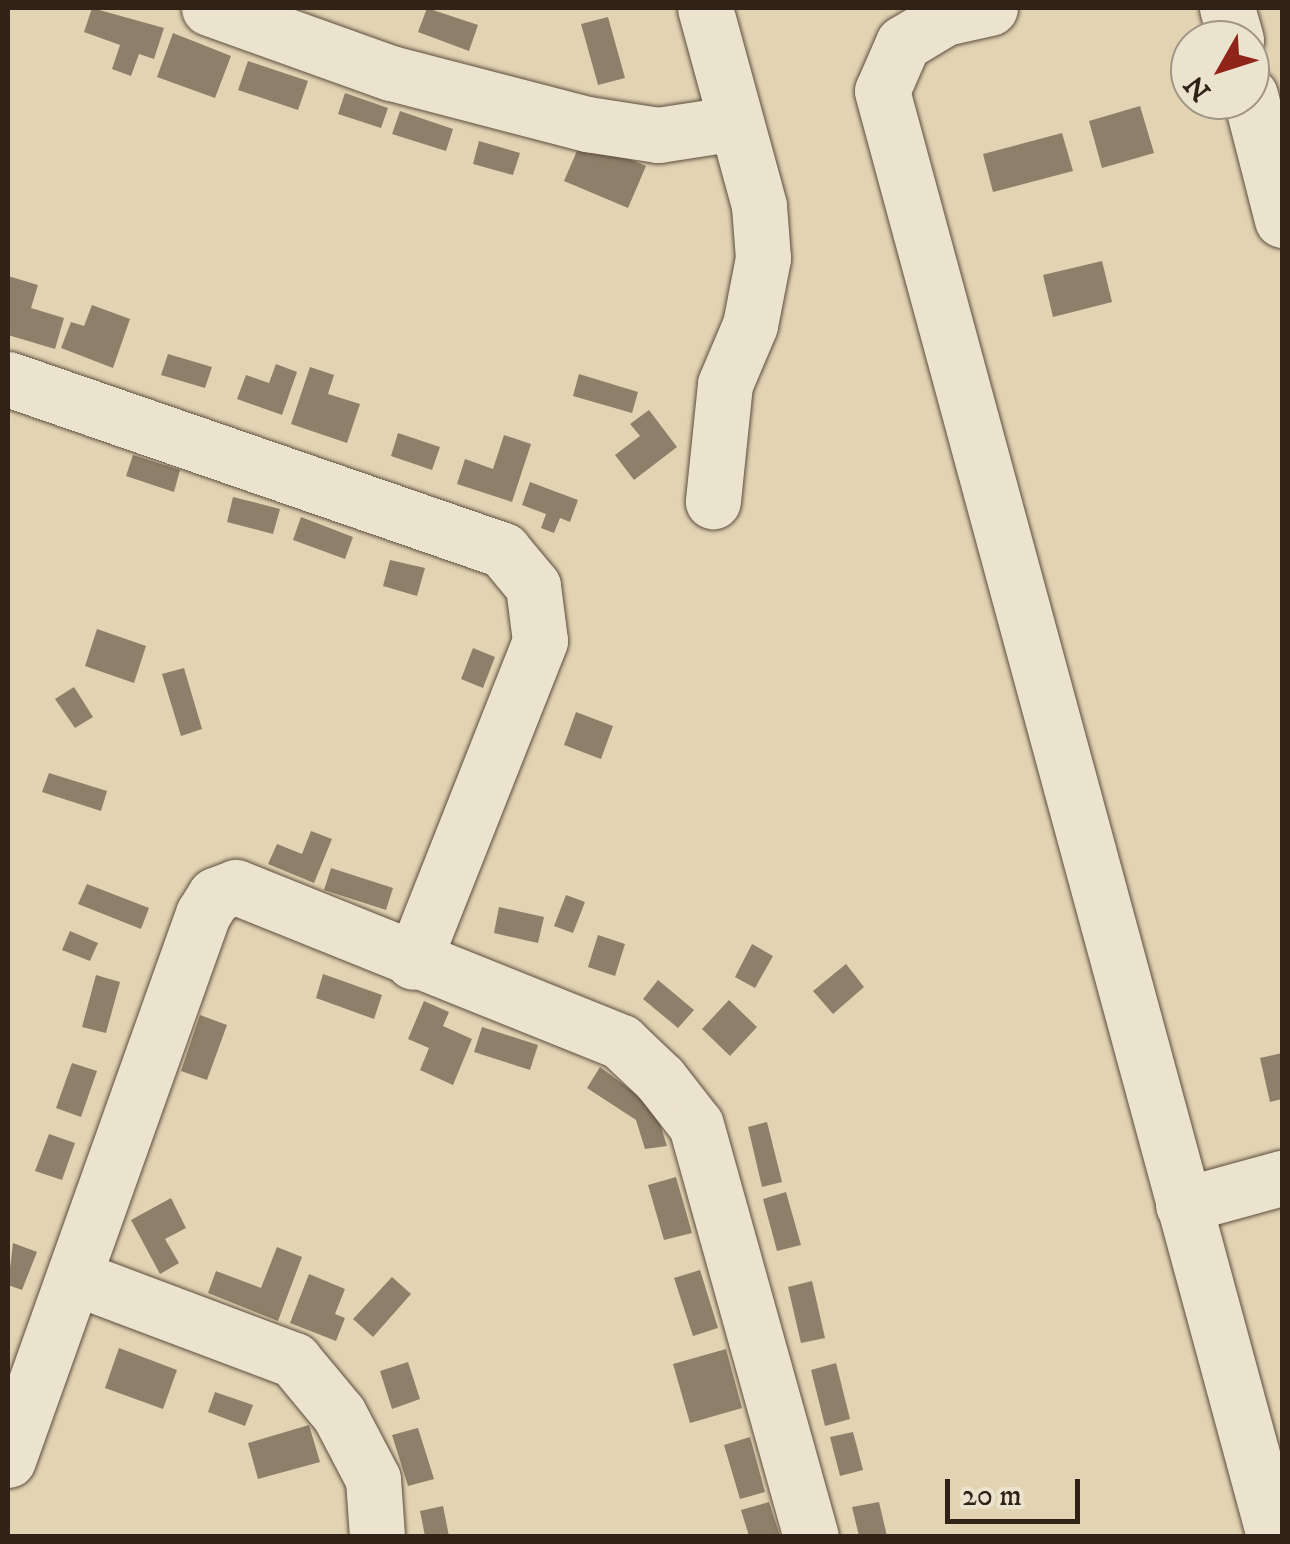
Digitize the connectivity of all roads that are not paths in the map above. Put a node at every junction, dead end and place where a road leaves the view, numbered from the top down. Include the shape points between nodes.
1 (209, 8) edge
2 (705, 8) edge
3 (990, 8) edge
4 (1257, 120) edge
5 (736, 123) junction
6 (1282, 220) edge
7 (8, 378) edge
8 (713, 501) dead end
9 (412, 962) junction
10 (1282, 1178) edge
11 (1184, 1205) junction
12 (76, 1278) junction
13 (8, 1460) edge
14 (377, 1536) edge
15 (811, 1536) edge
16 (1274, 1536) edge

1 - 5 street via 391,73 587,124 658,135
2 - 5 street
3 - 11 street via 944,18 904,42 882,91
4 - 6 street
5 - 8 street via 759,206 763,258 750,325 726,384
7 - 9 street via 503,550 533,586 540,640
9 - 12 street via 236,887 215,895
9 - 15 street via 621,1042 696,1125
10 - 11 street
11 - 16 street
12 - 13 street
12 - 14 street via 294,1360 339,1414 373,1480

